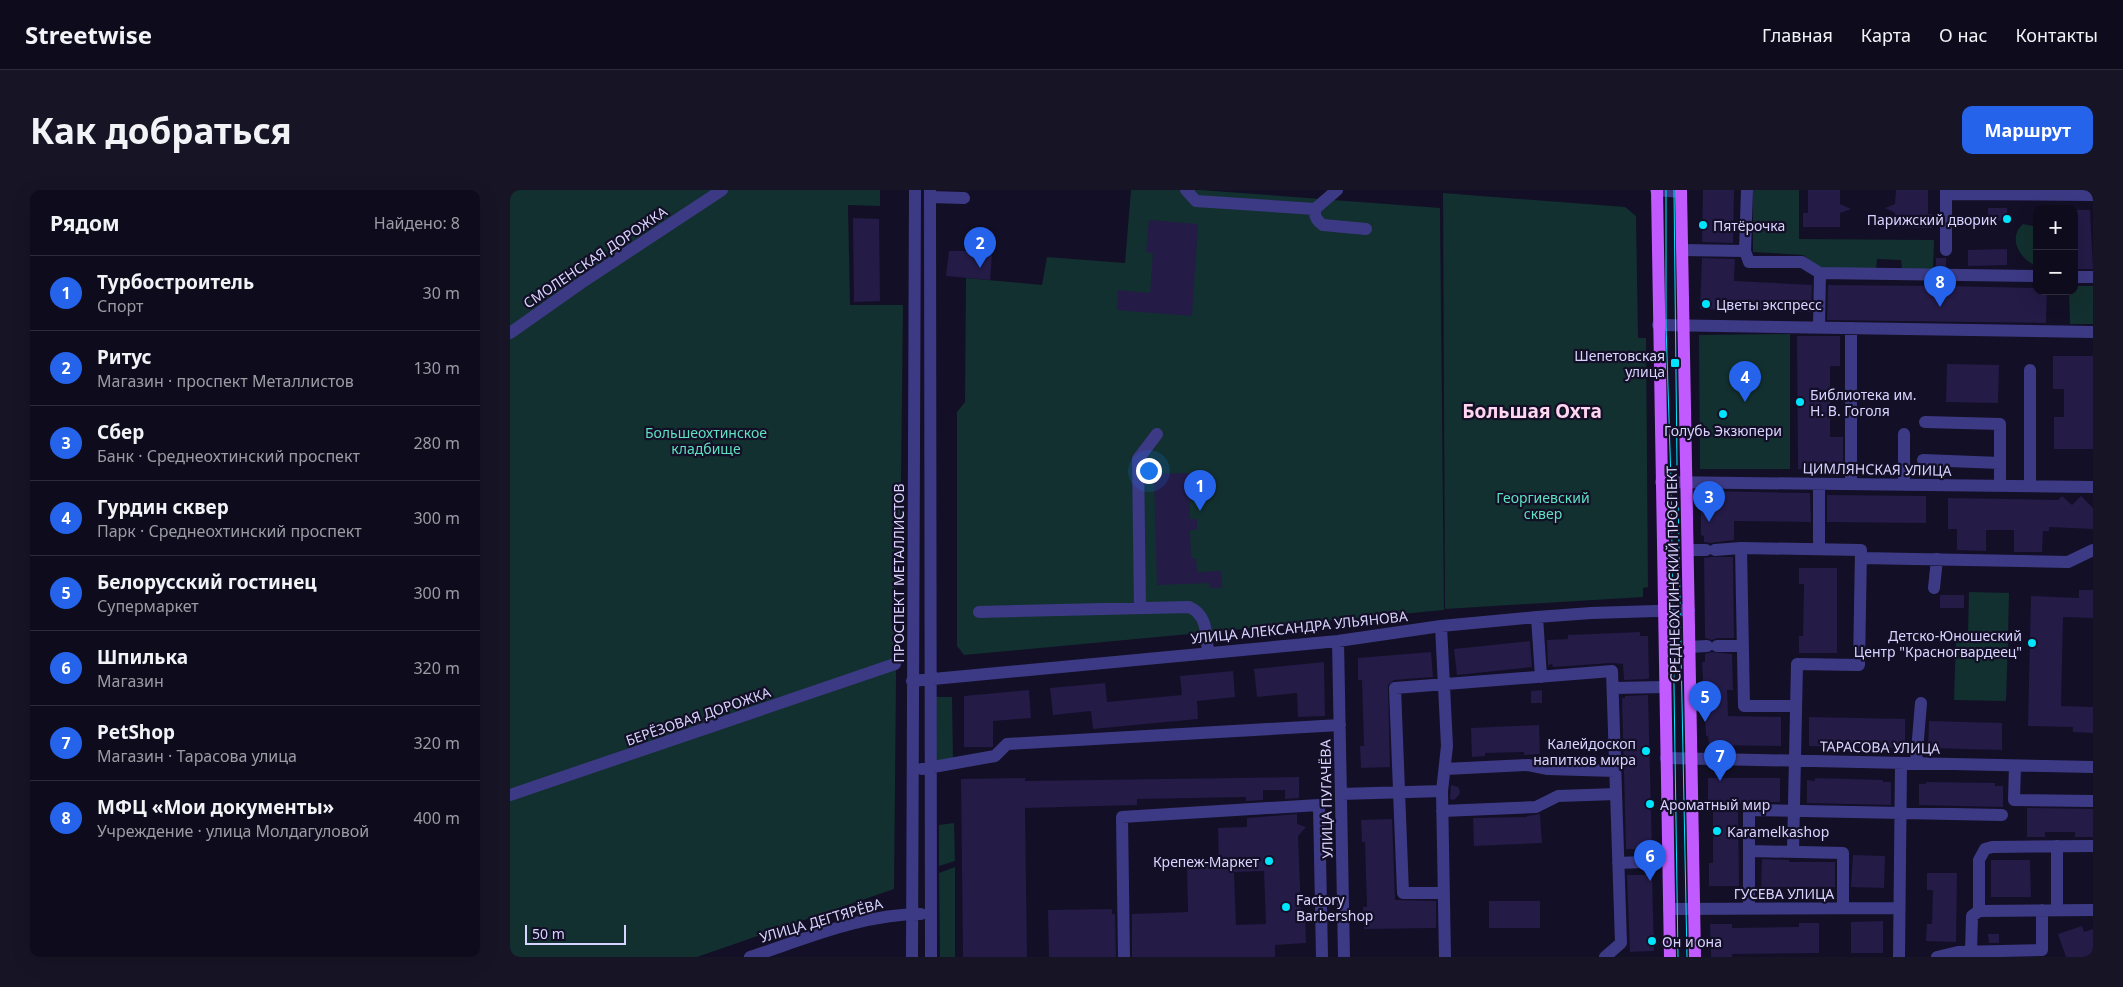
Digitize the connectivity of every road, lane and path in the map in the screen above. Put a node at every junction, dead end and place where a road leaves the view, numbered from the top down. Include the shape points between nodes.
1 (722, 190) edge
2 (915, 190) edge
3 (1186, 190) edge
4 (1336, 190) edge
5 (1656, 190) edge
6 (1747, 190) edge
7 (1681, 191) edge
8 (1946, 192) edge
9 (930, 194) edge
10 (2093, 195) edge
11 (964, 198) dead end
12 (1315, 209) junction
13 (1366, 229) dead end
14 (1682, 250) junction
15 (1946, 250) dead end
16 (1745, 251) junction
17 (1820, 273) junction
18 (2033, 276) edge
19 (2078, 277) edge
20 (2093, 277) edge
21 (1658, 325) junction
22 (1684, 325) junction
23 (1819, 327) junction
24 (1851, 328) junction
25 (2093, 332) edge
26 (510, 333) edge
27 (2030, 370) dead end
28 (1924, 422) dead end
29 (1157, 434) dead end
30 (1904, 434) dead end
31 (1923, 460) dead end
32 (2000, 464) junction
33 (1661, 482) junction
34 (1686, 482) junction
35 (1819, 484) junction
36 (1850, 484) junction
37 (1904, 484) junction
38 (2000, 486) junction
39 (2030, 486) junction
40 (2093, 487) edge
41 (1741, 548) junction
42 (1819, 549) junction
43 (1688, 550) junction
44 (2093, 550) edge
45 (1861, 558) junction
46 (1937, 559) junction
47 (1934, 588) dead end
48 (1140, 608) junction
49 (1689, 610) junction
50 (1664, 611) junction
51 (979, 612) dead end
52 (1537, 617) junction
53 (1441, 626) junction
54 (1338, 641) junction
55 (1743, 646) junction
56 (1689, 647) junction
57 (1208, 653) junction
58 (895, 664) dead end
59 (1541, 677) junction
60 (929, 679) junction
61 (912, 681) junction
62 (1444, 684) junction
63 (1665, 687) junction
64 (1613, 688) junction
65 (1922, 703) dead end
66 (1796, 706) junction
67 (1340, 725) junction
68 (1666, 758) junction
69 (1691, 758) junction
70 (1795, 760) junction
71 (1900, 763) junction
72 (1916, 763) junction
73 (2015, 766) junction
74 (2093, 767) edge
75 (913, 769) junction
76 (930, 769) junction
77 (1445, 769) junction
78 (1615, 771) junction
79 (1442, 791) junction
80 (1400, 792) junction
81 (1341, 794) junction
82 (1616, 794) junction
83 (510, 795) edge
84 (2093, 801) edge
85 (1794, 810) junction
86 (1442, 811) junction
87 (1900, 813) junction
88 (2002, 815) dead end
89 (2056, 846) junction
90 (2093, 846) edge
91 (1749, 851) junction
92 (1793, 852) junction
93 (1668, 861) junction
94 (1618, 863) junction
95 (1444, 893) junction
96 (1749, 908) junction
97 (1843, 908) junction
98 (1899, 908) junction
99 (1669, 909) junction
100 (1694, 909) junction
101 (2042, 910) junction
102 (2057, 910) junction
103 (2093, 910) edge
104 (1979, 911) junction
105 (912, 914) junction
106 (930, 914) junction
107 (1971, 952) junction
108 (750, 957) edge
109 (912, 957) edge
110 (931, 957) edge
111 (1124, 957) edge
112 (1322, 957) edge
113 (1344, 957) edge
114 (1445, 957) edge
115 (1605, 957) edge
116 (1670, 957) edge
117 (1695, 957) edge
118 (1899, 957) edge
119 (1937, 957) edge

1 - 26 street, СМОЛЕНСКАЯ ДОРОЖКА
2 - 61 street, ПРОСПЕКТ МЕТАЛЛИСТОВ
3 - 12 street via 1196,201
4 - 12 street
5 - 7 street
5 - 21 main road, СРЕДНЕОХТИНСКИЙ ПРОСПЕКТ
6 - 16 street
7 - 14 main road, СРЕДНЕОХТИНСКИЙ ПРОСПЕКТ
8 - 10 street
8 - 15 street
9 - 11 street
9 - 60 street
12 - 13 street via 1314,214 1324,225
14 - 16 street
14 - 22 main road, СРЕДНЕОХТИНСКИЙ ПРОСПЕКТ
16 - 17 street via 1750,262 1802,262
17 - 18 street
17 - 23 street via 1814,298
19 - 20 street
21 - 22 street
21 - 33 main road, СРЕДНЕОХТИНСКИЙ ПРОСПЕКТ
22 - 23 street
22 - 34 main road, СРЕДНЕОХТИНСКИЙ ПРОСПЕКТ
23 - 24 street
24 - 25 street
24 - 36 street
27 - 39 street
28 - 32 street via 2000,424
29 - 48 street via 1138,459
30 - 37 street
31 - 32 street
32 - 38 street
33 - 34 street, ЦИМЛЯНСКАЯ УЛИЦА
33 - 50 main road, СРЕДНЕОХТИНСКИЙ ПРОСПЕКТ
34 - 35 street, ЦИМЛЯНСКАЯ УЛИЦА
34 - 43 main road, СРЕДНЕОХТИНСКИЙ ПРОСПЕКТ
35 - 36 street, ЦИМЛЯНСКАЯ УЛИЦА
35 - 42 street
36 - 37 street, ЦИМЛЯНСКАЯ УЛИЦА
37 - 38 street, ЦИМЛЯНСКАЯ УЛИЦА
38 - 39 street, ЦИМЛЯНСКАЯ УЛИЦА
39 - 40 street, ЦИМЛЯНСКАЯ УЛИЦА
41 - 42 street
41 - 43 street
41 - 55 street
42 - 45 street via 1861,550
43 - 49 main road, СРЕДНЕОХТИНСКИЙ ПРОСПЕКТ
44 - 46 street via 2068,562
45 - 46 street
45 - 66 street via 1859,665 1797,664
46 - 47 street
48 - 51 street
48 - 57 street via 1189,607 1198,611 1204,620
49 - 50 street, УЛИЦА АЛЕКСАНДРА УЛЬЯНОВА
49 - 56 main road, СРЕДНЕОХТИНСКИЙ ПРОСПЕКТ
50 - 52 street, УЛИЦА АЛЕКСАНДРА УЛЬЯНОВА
50 - 63 main road, СРЕДНЕОХТИНСКИЙ ПРОСПЕКТ
52 - 53 street, УЛИЦА АЛЕКСАНДРА УЛЬЯНОВА
52 - 59 street
53 - 54 street, УЛИЦА АЛЕКСАНДРА УЛЬЯНОВА
53 - 62 street
54 - 57 street, УЛИЦА АЛЕКСАНДРА УЛЬЯНОВА
54 - 67 street, УЛИЦА ПУГАЧЁВА
55 - 56 street
55 - 66 street via 1744,706
56 - 69 main road, СРЕДНЕОХТИНСКИЙ ПРОСПЕКТ
57 - 60 street, УЛИЦА АЛЕКСАНДРА УЛЬЯНОВА
58 - 83 street, БЕРЁЗОВАЯ ДОРОЖКА
59 - 62 street
59 - 64 street via 1612,671
60 - 61 street, УЛИЦА АЛЕКСАНДРА УЛЬЯНОВА
60 - 76 street
61 - 75 street, ПРОСПЕКТ МЕТАЛЛИСТОВ
62 - 77 street
62 - 80 street via 1395,688
63 - 64 street
63 - 68 main road, СРЕДНЕОХТИНСКИЙ ПРОСПЕКТ
64 - 78 street
65 - 72 street
66 - 70 street
67 - 76 street via 1007,744 995,756
67 - 81 street, УЛИЦА ПУГАЧЁВА
68 - 69 street, ТАРАСОВА УЛИЦА
68 - 93 main road, СРЕДНЕОХТИНСКИЙ ПРОСПЕКТ
69 - 70 street, ТАРАСОВА УЛИЦА
69 - 100 main road, СРЕДНЕОХТИНСКИЙ ПРОСПЕКТ
70 - 71 street, ТАРАСОВА УЛИЦА
70 - 85 street
71 - 72 street, ТАРАСОВА УЛИЦА
71 - 87 street
72 - 73 street, ТАРАСОВА УЛИЦА
73 - 74 street, ТАРАСОВА УЛИЦА
73 - 84 street via 2014,800
75 - 76 street
75 - 105 street, ПРОСПЕКТ МЕТАЛЛИСТОВ
76 - 106 street
77 - 78 street via 1528,765 1548,769
77 - 79 street
78 - 82 street
79 - 80 street
79 - 86 street
80 - 81 street
80 - 95 street via 1403,894
81 - 113 street, УЛИЦА ПУГАЧЁВА
82 - 86 street via 1558,796 1536,807
82 - 94 street
85 - 87 street
85 - 91 street via 1749,810
85 - 92 street
86 - 95 street
87 - 88 street
87 - 98 street
89 - 90 street
89 - 102 street
89 - 104 street via 1985,849 1979,860
91 - 92 street
91 - 96 street
92 - 97 street via 1843,853
93 - 94 street
93 - 99 main road, СРЕДНЕОХТИНСКИЙ ПРОСПЕКТ
94 - 115 street via 1621,943
95 - 114 street
96 - 97 street, ГУСЕВА УЛИЦА
96 - 100 street, ГУСЕВА УЛИЦА
97 - 98 street, ГУСЕВА УЛИЦА
98 - 118 street
99 - 100 street, ГУСЕВА УЛИЦА
99 - 116 main road, СРЕДНЕОХТИНСКИЙ ПРОСПЕКТ
100 - 117 main road, СРЕДНЕОХТИНСКИЙ ПРОСПЕКТ
101 - 102 street
101 - 104 street
101 - 107 street via 2042,950
102 - 103 street
104 - 107 street via 1972,916
105 - 106 street, УЛИЦА ДЕГТЯРЁВА
105 - 108 street, УЛИЦА ДЕГТЯРЁВА via 867,919
105 - 109 street, ПРОСПЕКТ МЕТАЛЛИСТОВ
106 - 110 street
107 - 119 street
111 - 112 street via 1122,817 1319,805

